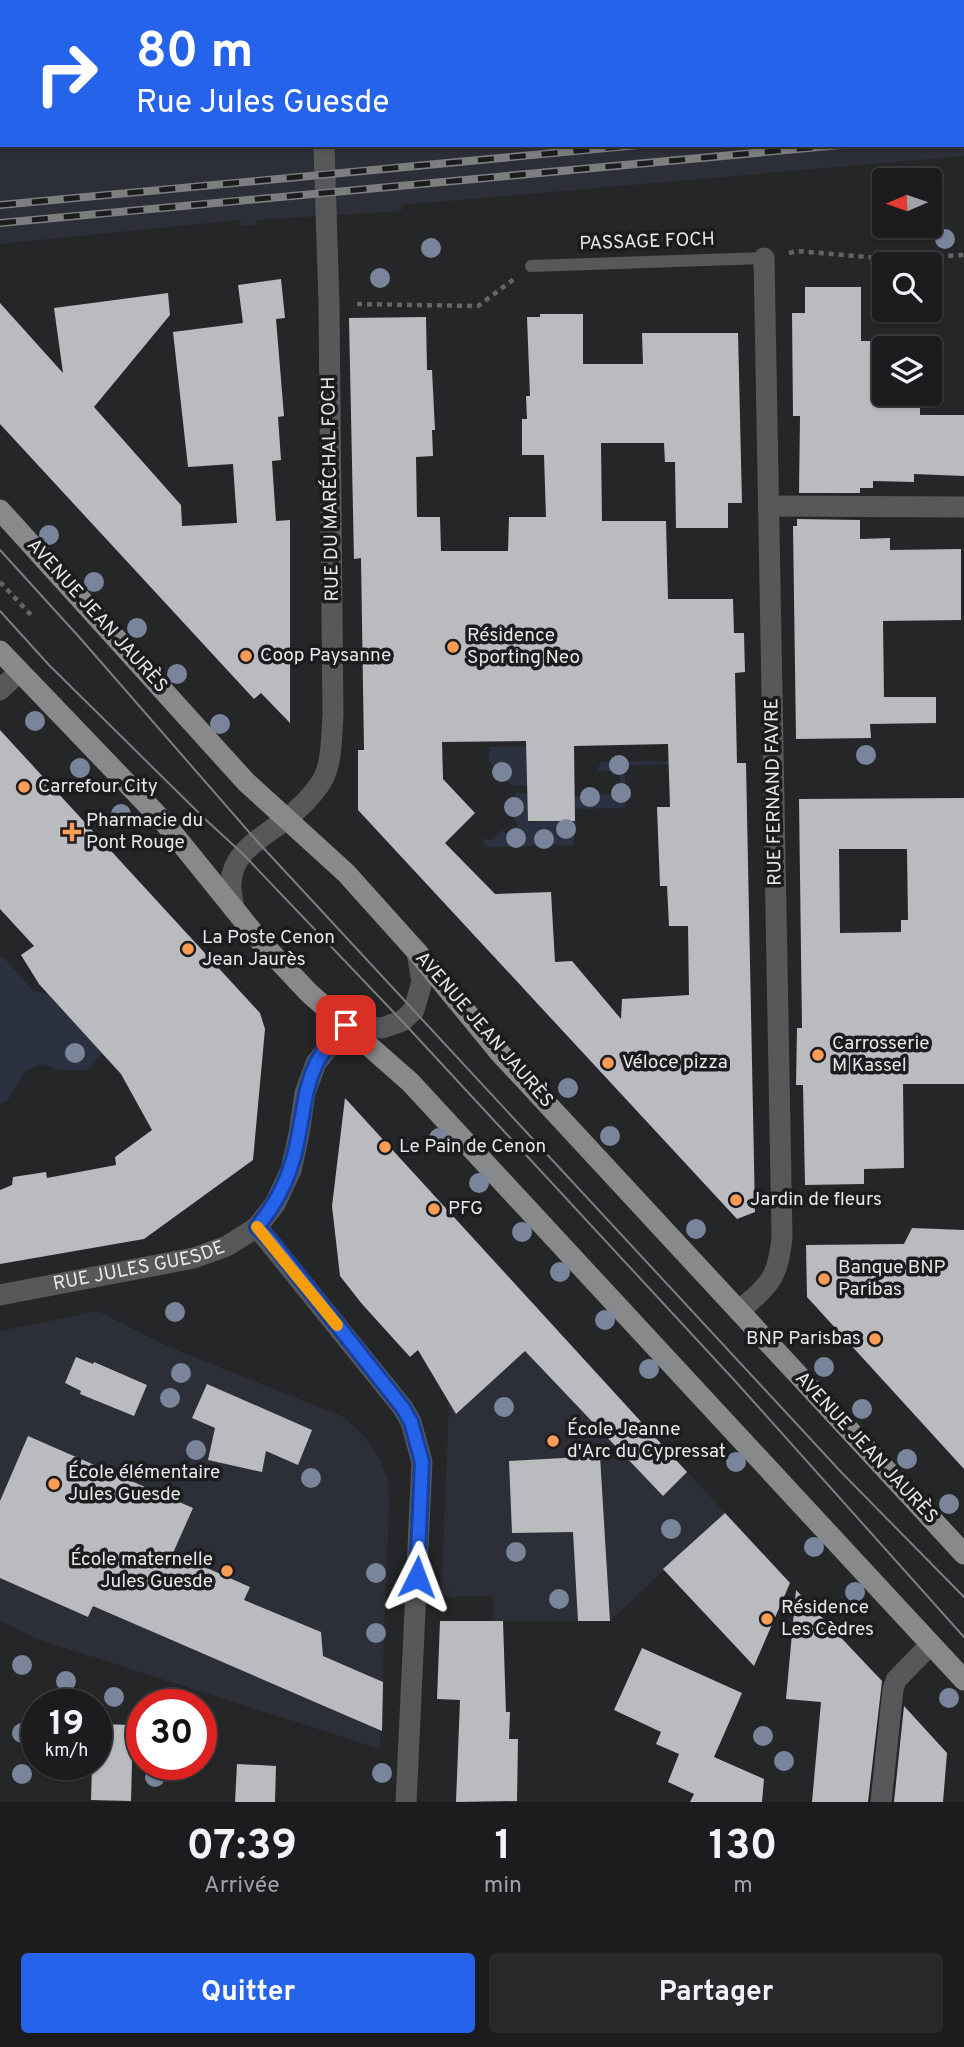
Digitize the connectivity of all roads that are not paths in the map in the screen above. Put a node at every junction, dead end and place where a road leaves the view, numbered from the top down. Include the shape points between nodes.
1 (324, 147) edge
2 (764, 257) joint
3 (531, 266) road end
4 (769, 506) junction
5 (964, 507) edge
6 (0, 510) edge
7 (0, 651) edge
8 (19, 672) junction
9 (0, 691) edge
10 (287, 818) junction
11 (234, 909) junction
12 (417, 952) junction
13 (346, 1025) junction
14 (257, 1227) junction
15 (0, 1295) edge
16 (739, 1311) junction
17 (964, 1554) edge
18 (930, 1644) junction
19 (964, 1680) edge
20 (406, 1802) edge
21 (881, 1802) edge

1 - 10 street, RUE DU MARÉCHAL FOCH via 333,715 329,764 321,783
2 - 3 lane, PASSAGE FOCH
2 - 4 street, RUE FERNAND FAVRE
4 - 5 street
4 - 16 street, RUE FERNAND FAVRE via 782,1237 774,1277
6 - 10 main road, AVENUE JEAN JAURÈS via 246,782
7 - 8 main road
8 - 9 street
8 - 11 main road via 163,821
10 - 11 street, RUE DU MARÉCHAL FOCH via 242,853 234,866 230,884
10 - 12 main road, AVENUE JEAN JAURÈS via 346,873
11 - 13 main road via 309,993
12 - 13 street via 422,982 414,1010 402,1021 382,1028
12 - 16 main road, AVENUE JEAN JAURÈS via 500,1054
13 - 14 street, RUE JULES GUESDE via 316,1063 305,1093 291,1170 275,1204
13 - 18 main road via 410,1082
14 - 15 street, RUE JULES GUESDE via 227,1246 194,1258
14 - 20 street via 403,1408 418,1443 422,1475
16 - 17 main road, AVENUE JEAN JAURÈS
18 - 19 main road
18 - 21 street via 893,1689

